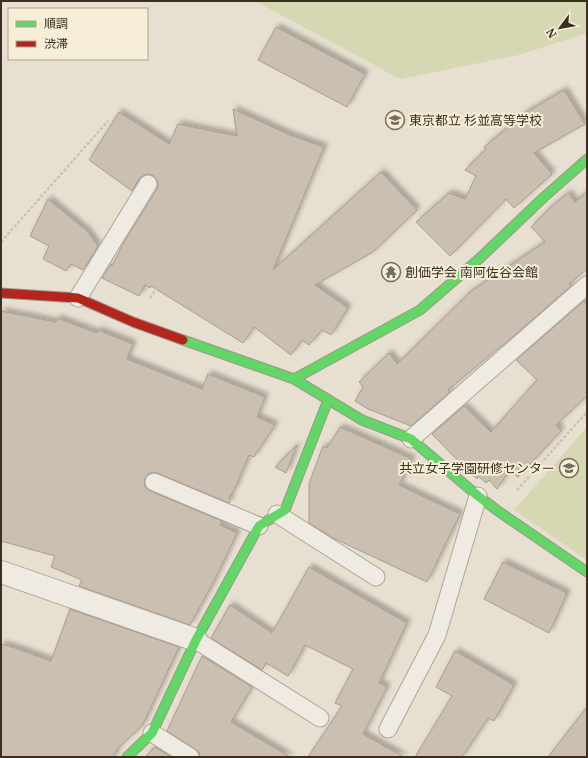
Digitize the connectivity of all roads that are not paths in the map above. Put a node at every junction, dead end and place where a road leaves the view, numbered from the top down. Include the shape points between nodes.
1 (587, 159) edge
2 (148, 184) dead end
3 (587, 285) edge
4 (1, 293) edge
5 (78, 298) junction
6 (294, 379) junction
7 (328, 400) junction
8 (411, 438) junction
9 (154, 482) dead end
10 (478, 496) junction
11 (277, 514) junction
12 (259, 526) junction
13 (1, 572) edge
14 (587, 572) edge
15 (376, 578) dead end
16 (196, 640) junction
17 (320, 718) dead end
18 (388, 728) dead end
19 (152, 733) junction
20 (127, 757) edge
21 (190, 757) edge

1 - 6 street via 420,310
2 - 5 lane
3 - 8 lane
4 - 5 street
5 - 6 street via 133,322
6 - 7 street
7 - 8 street via 362,420
7 - 11 street via 285,510
8 - 10 street
9 - 12 lane
10 - 14 street
10 - 18 lane via 437,635
11 - 12 street
11 - 15 lane
12 - 16 street
13 - 16 street
16 - 17 lane
16 - 19 street
19 - 20 street
19 - 21 lane

